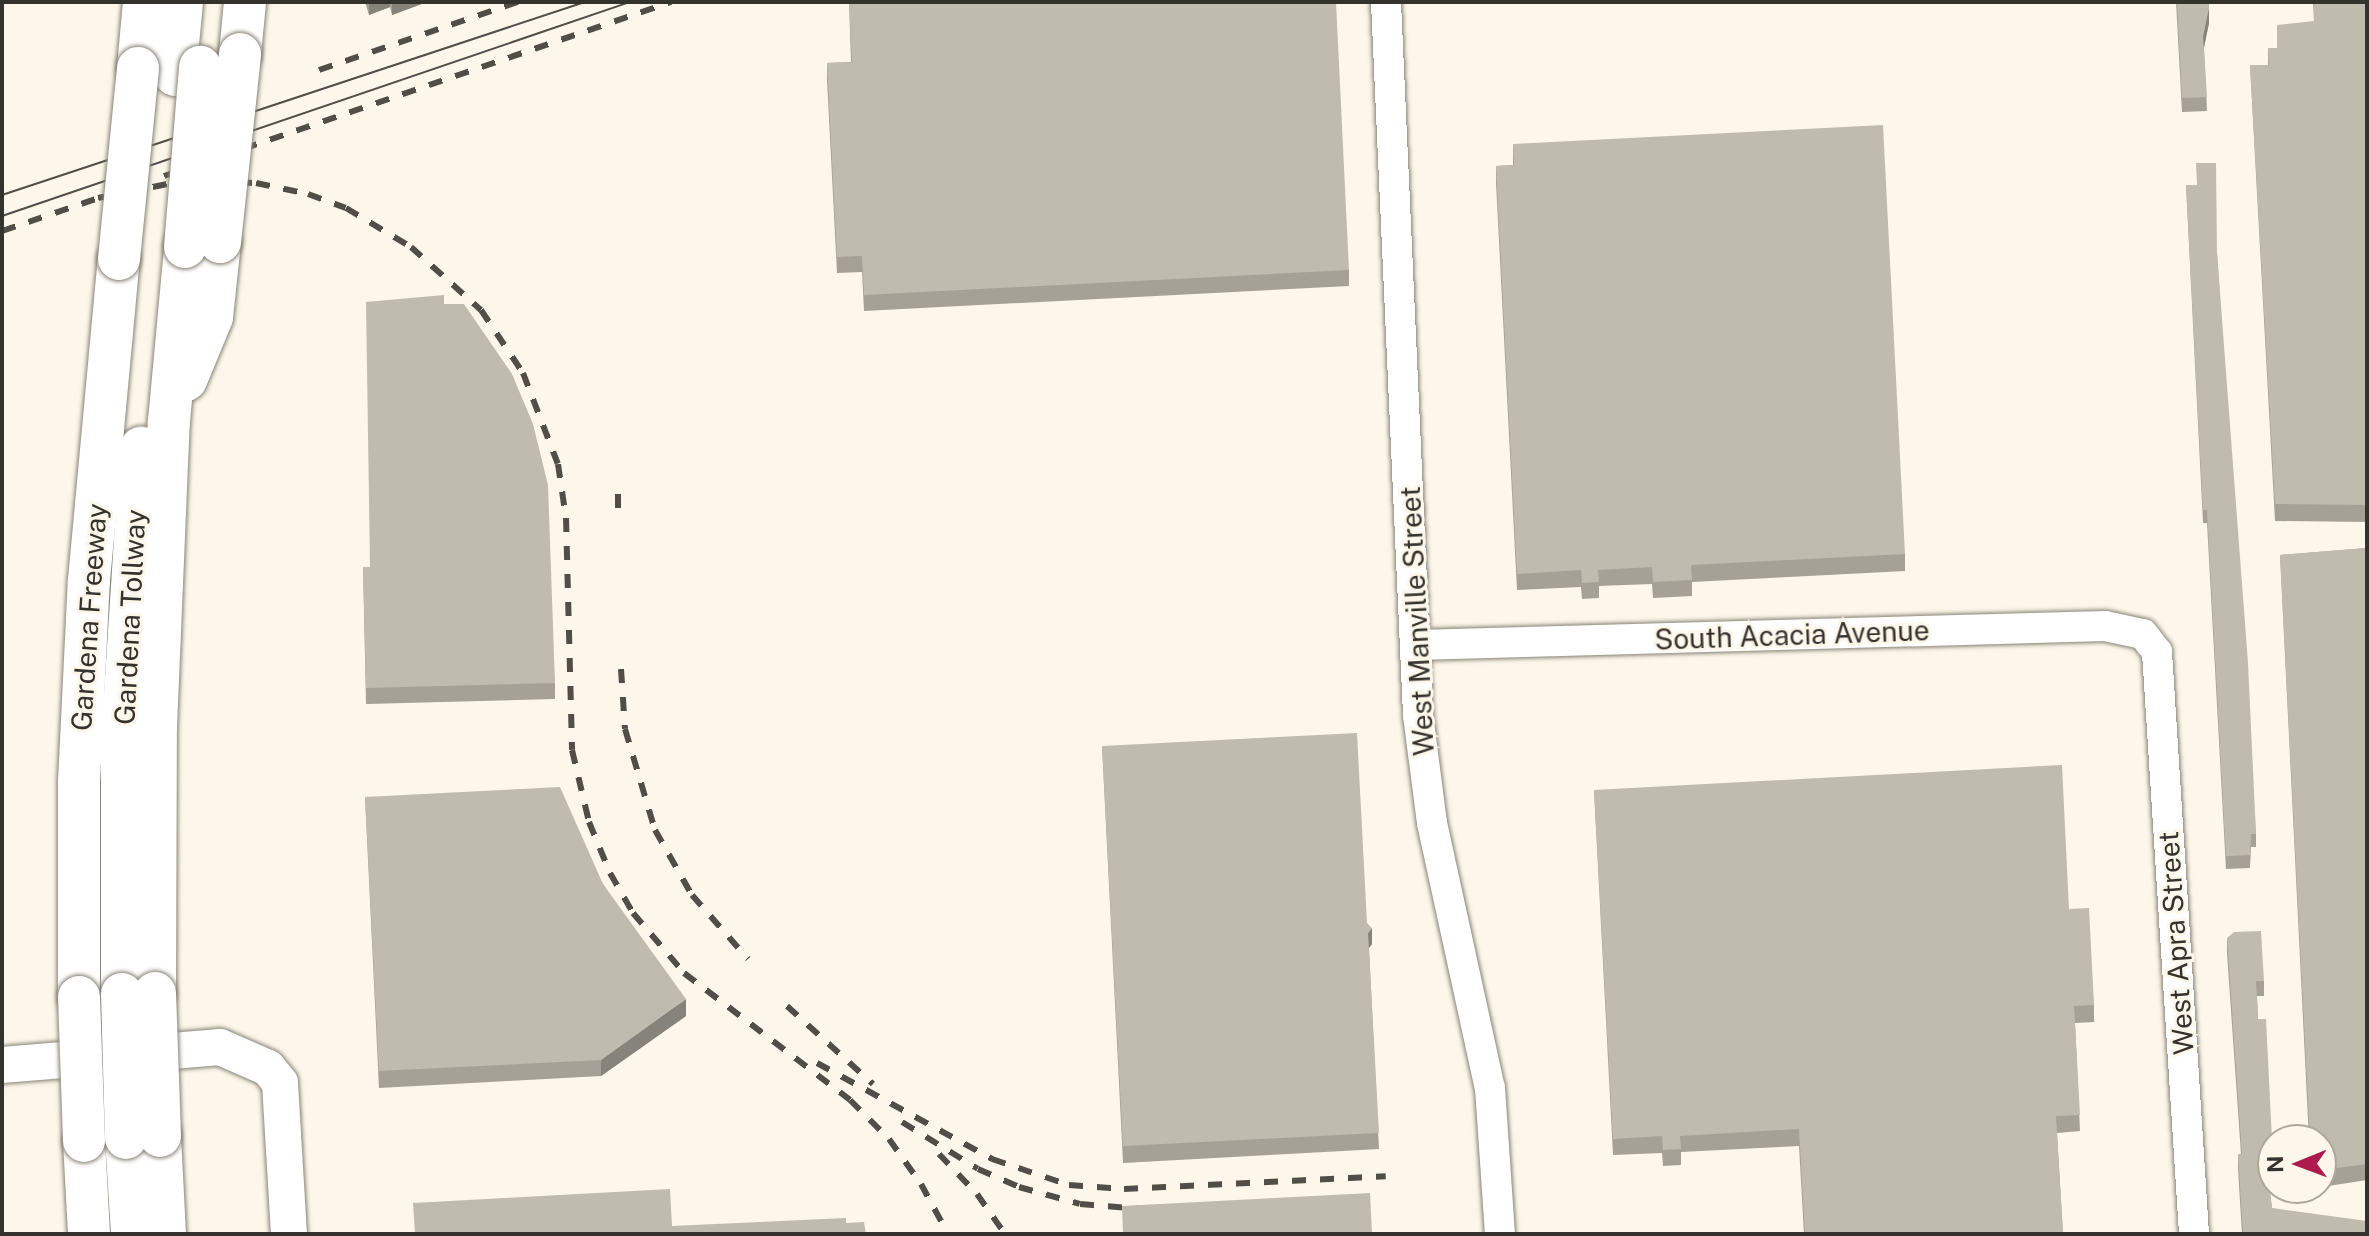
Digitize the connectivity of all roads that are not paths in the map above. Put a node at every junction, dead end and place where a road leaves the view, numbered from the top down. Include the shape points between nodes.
1 (144, 2) edge
2 (182, 2) edge
3 (206, 2) edge
4 (245, 2) edge
5 (1386, 2) edge
6 (171, 70) junction
7 (170, 250) junction
8 (1417, 645) junction
9 (2157, 652) joint
10 (138, 994) junction
11 (2, 1065) edge
12 (143, 1137) junction
13 (88, 1214) edge
14 (115, 1234) edge
15 (132, 1234) edge
16 (165, 1234) edge
17 (289, 1234) edge
18 (1500, 1234) edge
19 (2194, 1234) edge

1 - 6 highway, Gardena Freeway
2 - 6 highway
3 - 6 highway, Gardena Freeway
4 - 7 highway, bridge via 240,54
5 - 8 street, West Manville Street
6 - 7 highway, Gardena Freeway, bridge
6 - 7 highway, Gardena Freeway, bridge
7 - 10 highway, Gardena Tollway via 129,595
7 - 10 highway via 212,317 169,421
7 - 13 highway, Gardena Freeway, bridge via 82,720 79,997
8 - 9 street, South Acacia Avenue via 2105,626 2143,634
8 - 18 street, West Manville Street via 1424,772 1490,1088
9 - 19 street, West Apra Street
10 - 12 highway, bridge
11 - 17 main road via 220,1047 268,1068 280,1083
12 - 15 highway
12 - 16 highway
13 - 14 highway via 115,1222

